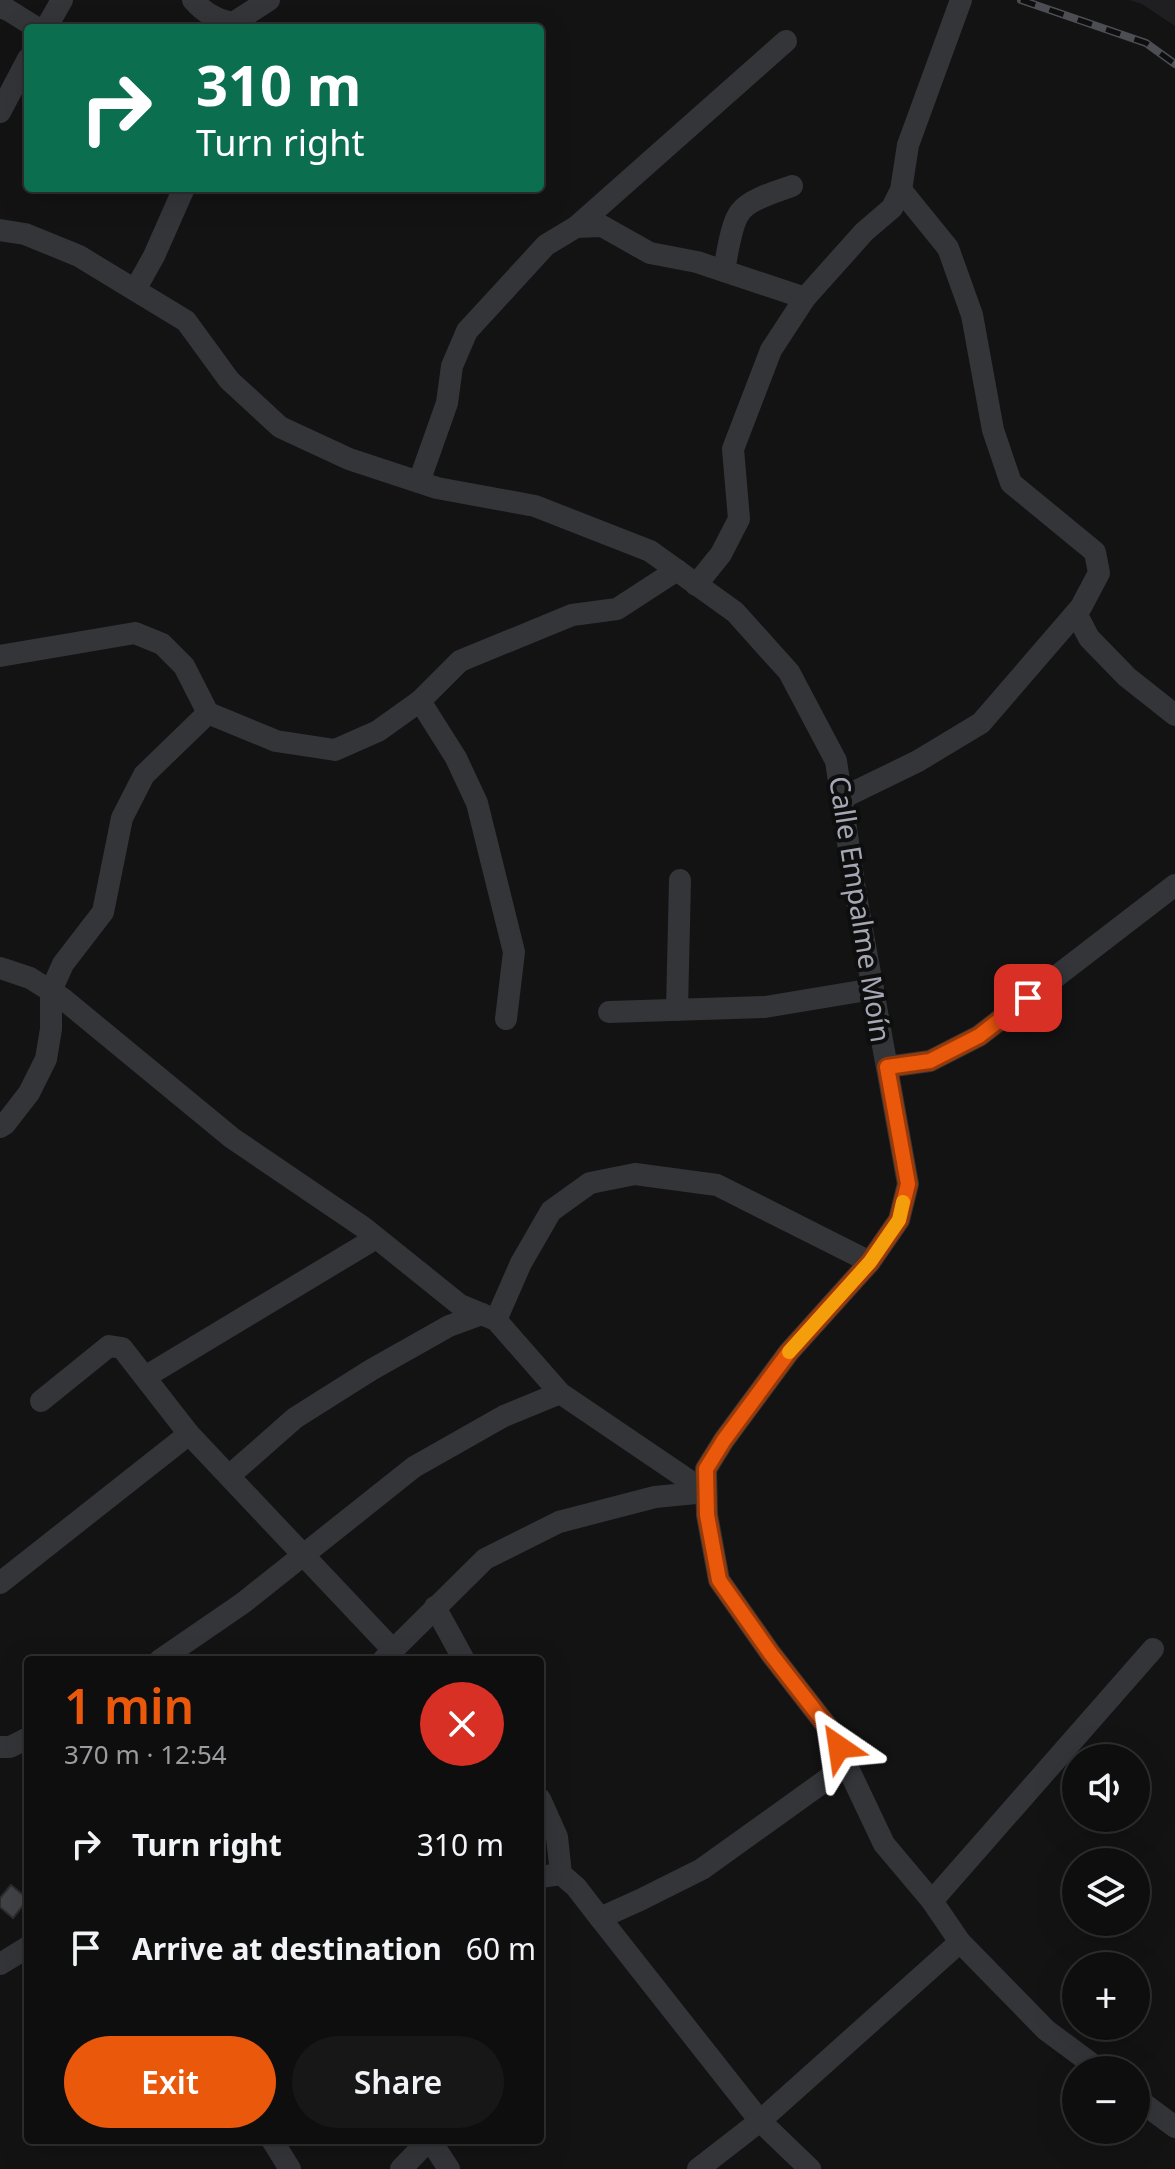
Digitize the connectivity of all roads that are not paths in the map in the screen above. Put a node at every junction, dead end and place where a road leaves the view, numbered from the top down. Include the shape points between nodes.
1 (62, 0) edge
2 (193, 0) edge
3 (269, 0) edge
4 (961, 0) edge
5 (0, 7) edge
6 (32, 24) edge
7 (48, 24) edge
8 (786, 41) dead end
9 (24, 67) edge
10 (0, 112) edge
11 (792, 186) dead end
12 (901, 190) junction
13 (182, 192) edge
14 (576, 227) junction
15 (0, 230) edge
16 (724, 271) junction
17 (135, 290) junction
18 (805, 298) junction
19 (419, 482) junction
20 (677, 570) junction
21 (696, 585) junction
22 (1076, 613) junction
23 (0, 656) edge
24 (420, 701) junction
25 (208, 713) junction
26 (1175, 715) edge
27 (842, 798) junction
28 (680, 880) dead end
29 (1175, 885) edge
30 (0, 968) edge
31 (873, 989) junction
32 (51, 991) junction
33 (677, 1010) junction
34 (609, 1012) dead end
35 (506, 1019) dead end
36 (887, 1067) junction
37 (0, 1127) edge
38 (376, 1238) junction
39 (870, 1262) junction
40 (489, 1317) junction
41 (145, 1377) junction
42 (560, 1393) junction
43 (41, 1401) dead end
44 (189, 1434) junction
45 (229, 1476) junction
46 (706, 1492) junction
47 (303, 1555) junction
48 (0, 1583) edge
49 (435, 1607) junction
50 (1153, 1649) dead end
51 (388, 1655) edge
52 (166, 1656) edge
53 (462, 1656) edge
54 (24, 1740) edge
55 (0, 1747) edge
56 (847, 1765) junction
57 (544, 1808) edge
58 (550, 1876) edge
59 (932, 1901) junction
60 (600, 1918) junction
61 (960, 1942) junction
62 (24, 1949) edge
63 (0, 1964) edge
64 (1081, 2056) edge
65 (1150, 2108) edge
66 (760, 2121) junction
67 (1175, 2127) edge
68 (274, 2144) edge
69 (426, 2144) edge
70 (433, 2144) edge
71 (290, 2169) edge
72 (401, 2169) edge
73 (449, 2169) edge
74 (698, 2169) edge
75 (810, 2169) edge

1 - 7 street
2 - 3 street via 211,16 233,23
4 - 12 street via 908,145
5 - 6 street
8 - 14 street
9 - 10 street
11 - 16 street via 741,210
12 - 18 street via 892,208
12 - 22 street via 948,248 972,315 993,430 1011,483 1095,552 1099,573
13 - 17 street
14 - 16 street via 602,226 650,253
14 - 19 street via 546,245 467,331
15 - 17 street, Calle Empalme Moín via 25,234 79,256
16 - 18 street
17 - 19 street, Calle Empalme Moín via 186,321 229,380 280,427 349,459
18 - 21 street via 771,350 733,449 739,519 721,554
19 - 20 street, Calle Empalme Moín via 535,506 650,551
20 - 21 street, Calle Empalme Moín
20 - 24 street via 617,609 572,615 460,661
21 - 27 street, Calle Empalme Moín via 735,612 789,672 836,761
22 - 26 street via 1089,638 1117,667
22 - 27 street via 981,723
23 - 25 street via 135,633 162,644 184,666
24 - 25 street via 378,731 335,750 276,741
24 - 35 street via 477,803 514,952
25 - 32 street via 144,775 122,818 103,912 63,964
27 - 31 street, Calle Empalme Moín
28 - 33 street
29 - 36 street via 979,1036 930,1061
30 - 32 street
31 - 33 street via 765,1007
31 - 36 street, Calle Empalme Moín
32 - 37 street via 46,1059 29,1093
32 - 38 street via 232,1138
33 - 34 street
36 - 39 street, Calle Empalme Moín via 908,1184 899,1220
38 - 40 street via 460,1305
38 - 41 street
39 - 40 street via 717,1185 635,1174 590,1183 551,1211
39 - 46 street, Calle Empalme Moín via 789,1352 724,1440 706,1469
40 - 42 street
40 - 45 street via 449,1326 371,1370 295,1418
41 - 43 street via 122,1348 109,1346
41 - 44 street
42 - 46 street
42 - 47 street via 504,1416 414,1467
44 - 45 street
44 - 48 street
45 - 47 street
46 - 49 street via 655,1497 559,1522 485,1559
46 - 56 street, Calle Empalme Moín via 719,1580 830,1730
47 - 51 street
47 - 52 street
49 - 51 street
49 - 53 street
50 - 59 street
54 - 55 street
56 - 59 street, Calle Empalme Moín via 884,1844
56 - 60 street via 702,1869
57 - 58 street via 557,1837
58 - 60 street via 576,1887
59 - 61 street, Calle Empalme Moín
60 - 66 street
61 - 64 street, Calle Empalme Moín via 1046,2030
61 - 66 street
62 - 63 street
65 - 67 street
66 - 74 street
66 - 75 street
68 - 71 street
69 - 72 street
70 - 73 street

